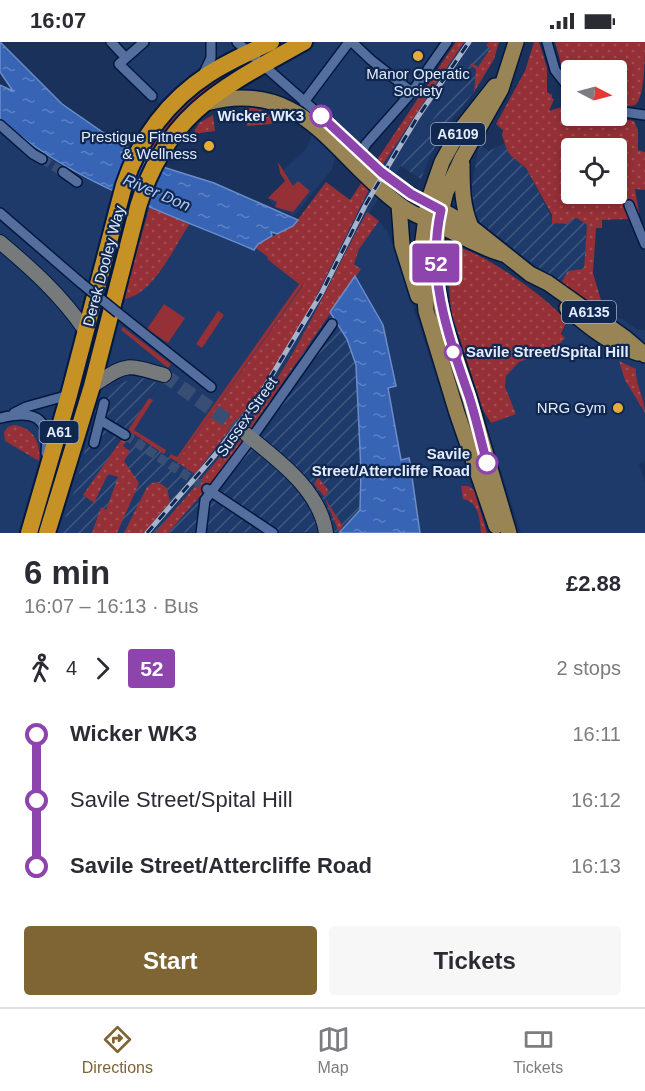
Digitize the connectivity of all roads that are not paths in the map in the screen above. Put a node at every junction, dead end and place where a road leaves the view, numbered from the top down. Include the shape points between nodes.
1 (111, 42) edge
2 (144, 42) edge
3 (211, 42) edge
4 (271, 42) edge
5 (304, 42) edge
6 (350, 42) edge
7 (447, 42) edge
8 (516, 42) edge
9 (547, 42) edge
10 (242, 48) edge
11 (123, 61) junction
12 (262, 65) junction
13 (505, 75) junction
14 (561, 78) edge
15 (201, 80) junction
16 (412, 92) junction
17 (152, 96) dead end
18 (304, 102) junction
19 (204, 103) junction
20 (627, 112) edge
21 (645, 113) edge
22 (0, 125) edge
23 (324, 134) junction
24 (364, 158) junction
25 (462, 158) junction
26 (42, 159) tunnel mouth
27 (63, 172) tunnel mouth
28 (77, 182) dead end
29 (399, 205) junction
30 (630, 205) dead end
31 (0, 213) edge
32 (433, 214) junction
33 (469, 234) junction
34 (0, 242) edge
35 (645, 244) edge
36 (436, 261) junction
37 (426, 311) junction
38 (332, 324) dead end
39 (85, 330) junction
40 (645, 355) edge
41 (164, 375) tunnel mouth
42 (92, 386) junction
43 (212, 387) dead end
44 (69, 395) junction
45 (104, 404) dead end
46 (3, 417) edge
47 (100, 420) junction
48 (125, 435) tunnel mouth
49 (249, 437) junction
50 (94, 443) dead end
51 (209, 491) junction
52 (41, 497) junction
53 (29, 533) edge
54 (47, 533) edge
55 (201, 533) edge
56 (273, 533) edge
57 (326, 533) edge
58 (498, 533) edge
59 (509, 533) edge

1 - 11 street
2 - 11 street
3 - 15 street via 211,58
4 - 10 highway, Derek Dooley Way / A61
5 - 12 highway, Derek Dooley Way / A61
6 - 16 street
6 - 18 street
7 - 16 street
8 - 13 main road, A6109
9 - 14 street
10 - 12 street
10 - 15 highway, Derek Dooley Way / A61
11 - 17 street
12 - 18 street
12 - 19 highway, Derek Dooley Way / A61
13 - 25 main road, A6109
13 - 32 main road, A6109 via 450,146 435,179
15 - 39 highway, Derek Dooley Way / A61 via 176,100 133,158
16 - 24 street via 366,144
18 - 23 street
18 - 24 street
19 - 23 main road via 239,96 269,100 298,113
19 - 42 highway, Derek Dooley Way / A61 via 185,119 158,155 146,181
20 - 21 street
22 - 26 street
23 - 29 main road
24 - 32 street
25 - 32 main road, A6109
25 - 33 main road, A6109 via 461,189
27 - 28 street
29 - 32 main road
29 - 37 main road via 402,247
30 - 35 street
31 - 43 street, bridge
32 - 33 main road
32 - 36 main road, A6109
32 - 37 main road, A6109 via 421,255
33 - 36 main road via 451,244
33 - 40 main road, A6135 via 530,274 603,337
34 - 39 main road via 44,279
36 - 59 main road, A6109 via 445,325
37 - 58 main road, A6109
38 - 49 street, Sussex Street
39 - 44 highway, Derek Dooley Way / A61
41 - 42 main road via 128,367 114,370
42 - 54 highway, Derek Dooley Way / A61
44 - 46 street
44 - 52 highway, Derek Dooley Way / A61
45 - 47 street
46 - 52 street via 31,416 46,429
47 - 48 street
47 - 50 street
49 - 51 street, Sussex Street
49 - 57 main road via 309,493 320,510
51 - 55 street, Sussex Street
51 - 56 street
52 - 53 highway, Derek Dooley Way / A61

